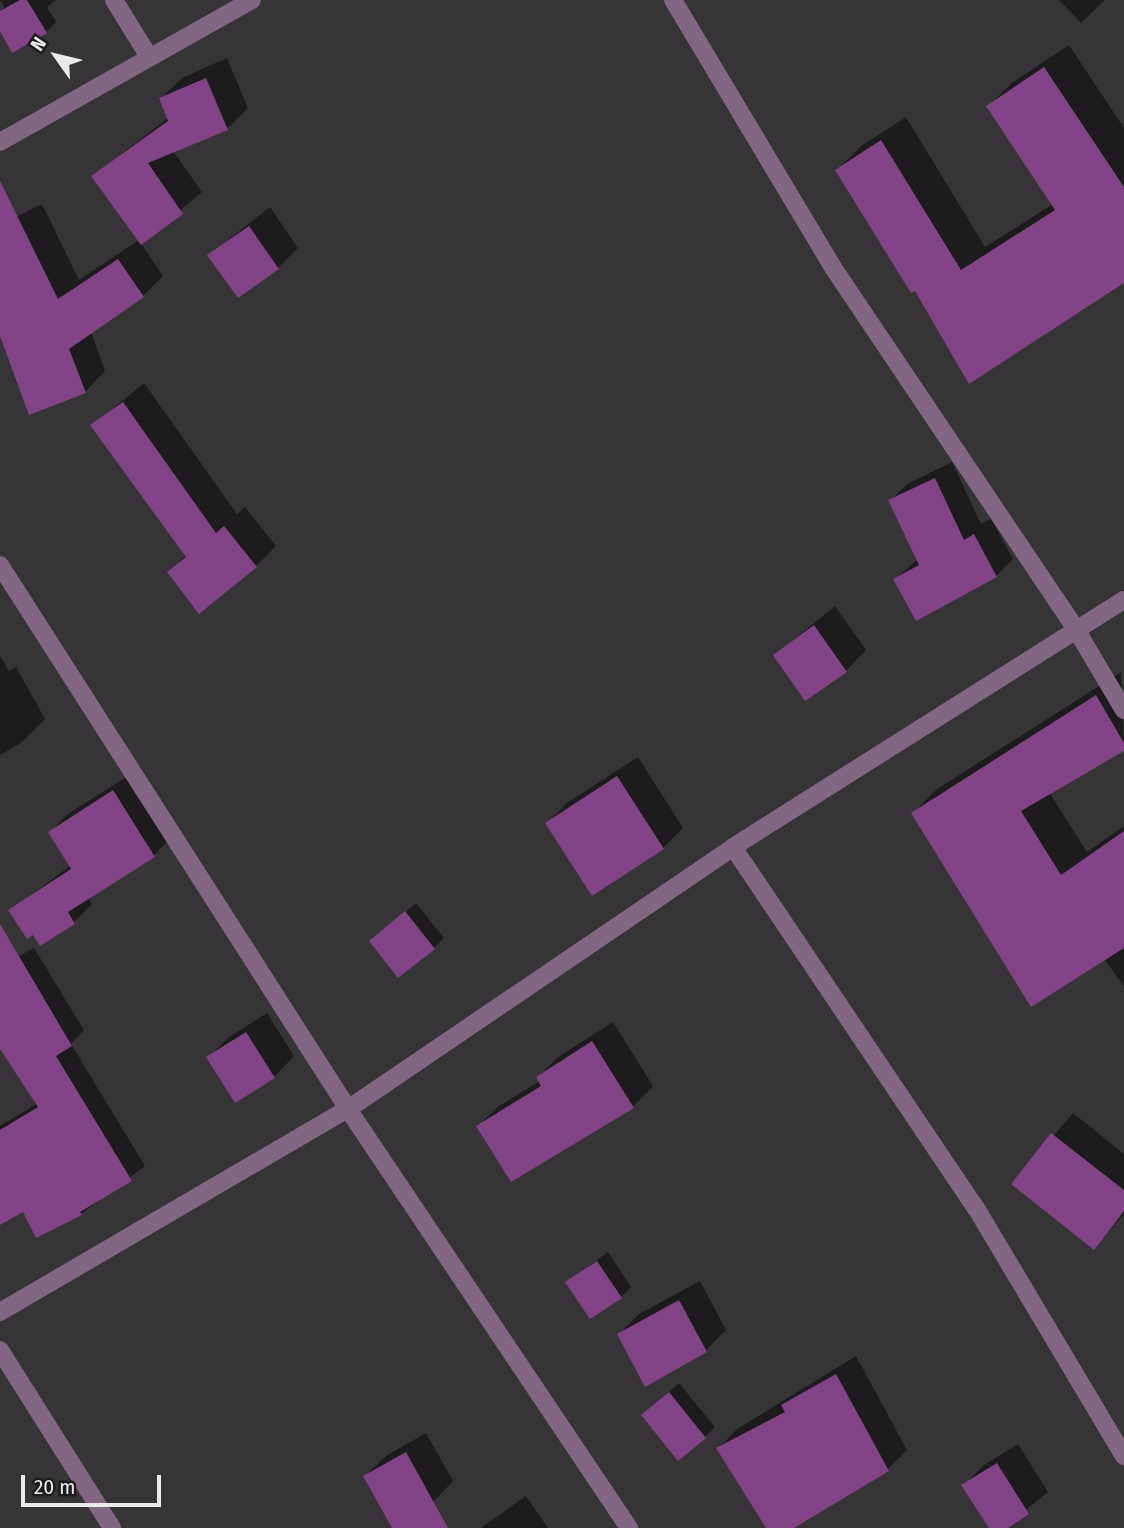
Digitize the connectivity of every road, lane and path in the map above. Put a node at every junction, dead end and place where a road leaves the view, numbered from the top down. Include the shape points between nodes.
1 (114, 0) edge
2 (252, 0) edge
3 (673, 0) edge
4 (149, 57) junction
5 (0, 142) edge
6 (0, 565) edge
7 (1124, 600) edge
8 (1077, 631) junction
9 (1124, 710) edge
10 (733, 847) junction
11 (348, 1109) junction
12 (0, 1312) edge
13 (0, 1350) edge
14 (1124, 1456) edge
15 (112, 1528) edge
16 (629, 1528) edge

1 - 4 street
2 - 4 street
3 - 8 street via 834,269
4 - 5 street
6 - 11 street
7 - 8 street
8 - 9 street
8 - 10 street
10 - 11 street
10 - 14 street via 976,1208
11 - 12 street
11 - 16 street
13 - 15 street

